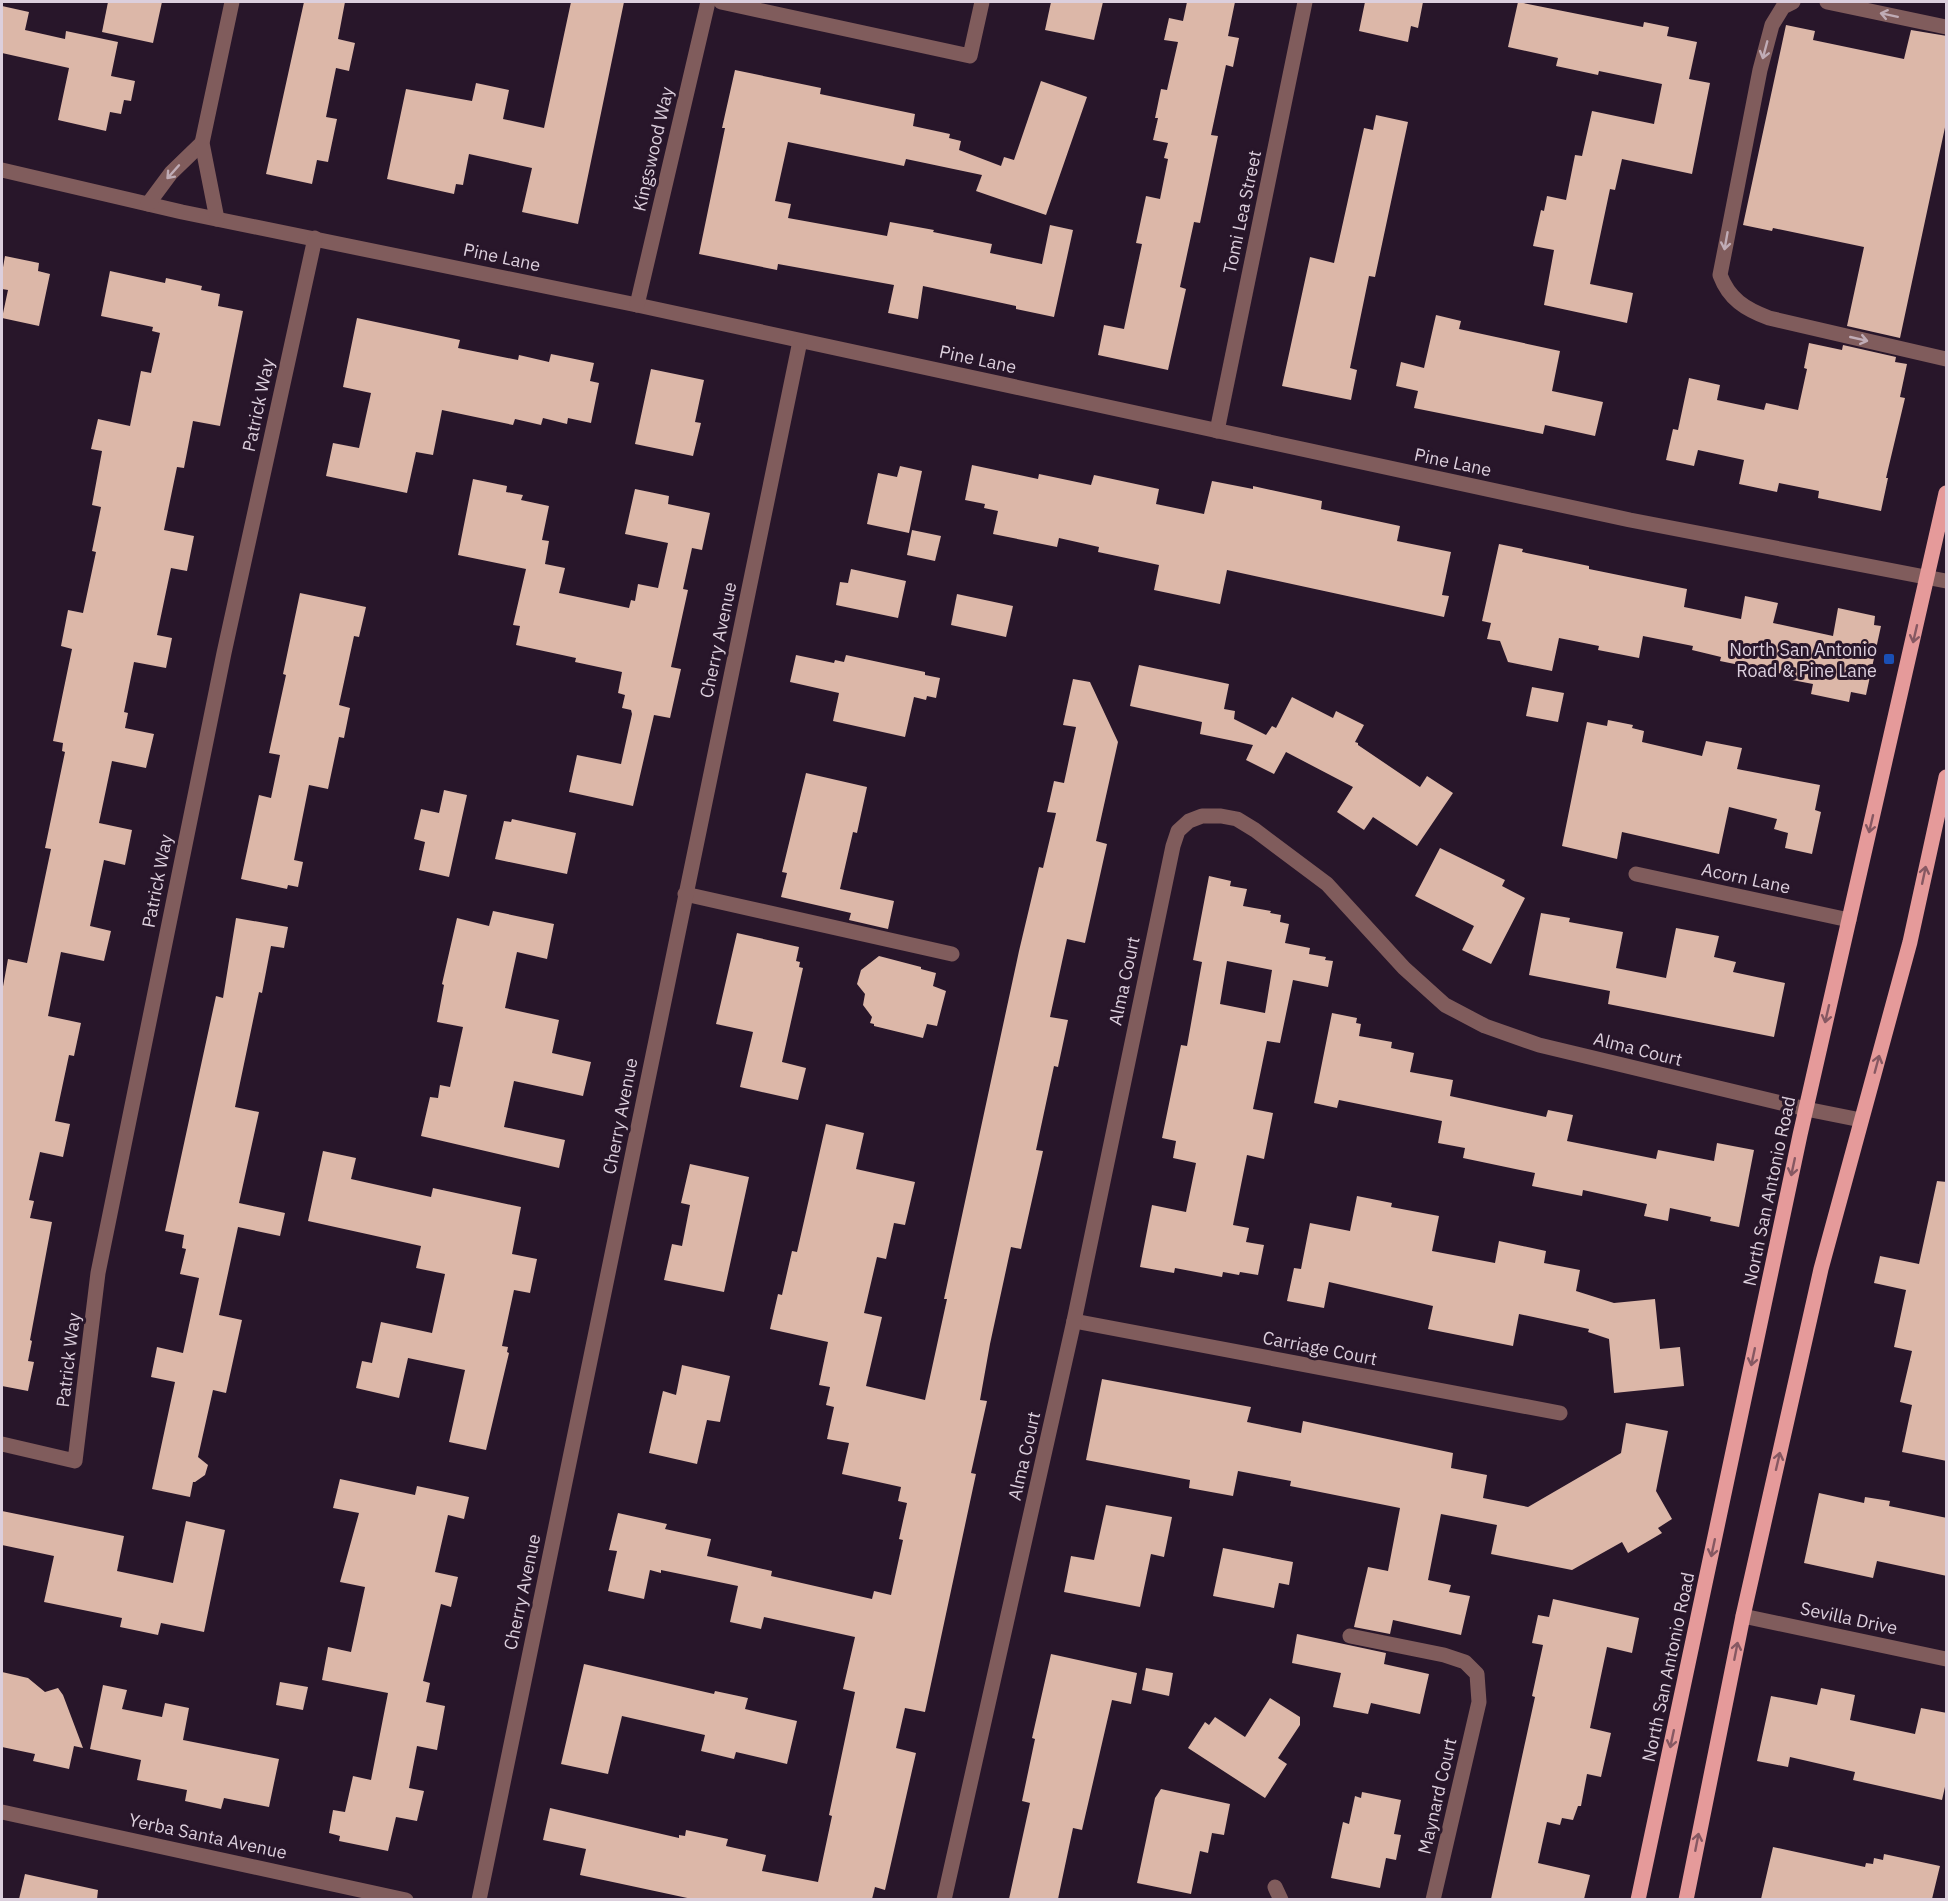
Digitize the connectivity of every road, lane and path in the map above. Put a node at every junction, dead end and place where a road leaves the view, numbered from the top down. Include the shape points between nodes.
1 (232, 2) edge
2 (708, 2) edge
3 (721, 2) edge
4 (982, 2) edge
5 (1305, 2) edge
6 (1793, 2) edge
7 (1827, 2) edge
8 (1947, 27) edge
9 (202, 143) junction
10 (2, 171) edge
11 (148, 204) junction
12 (217, 219) junction
13 (315, 238) junction
14 (637, 305) junction
15 (800, 341) junction
16 (1947, 359) edge
17 (1217, 431) junction
18 (1947, 493) edge
19 (1928, 577) junction
20 (1947, 581) edge
21 (1947, 777) edge
22 (1943, 811) edge
23 (1636, 874) dead end
24 (685, 894) junction
25 (1849, 920) junction
26 (952, 954) dead end
27 (1806, 1109) junction
28 (1861, 1120) junction
29 (1074, 1321) junction
30 (1560, 1413) dead end
31 (2, 1444) edge
32 (1743, 1616) junction
33 (1350, 1636) dead end
34 (1947, 1659) edge
35 (2, 1812) edge
36 (406, 1899) edge
37 (479, 1899) edge
38 (944, 1899) edge
39 (1433, 1899) edge
40 (1638, 1899) edge
41 (1686, 1899) edge

1 - 9 street
2 - 14 street, Kingswood Way
3 - 4 street via 970,56
5 - 17 street, Tomi Lea Street
6 -> 16 street via 1783,8 1772,25 1760,70 1720,275 1725,287 1735,300 1769,318
8 -> 7 street
9 -> 11 street via 171,173
9 - 12 street
10 - 11 street, Pine Lane
11 - 12 street, Pine Lane
12 - 13 street, Pine Lane
13 - 14 street, Pine Lane
13 - 31 street, Patrick Way via 224,653 98,1273 75,1461
14 - 15 street, Pine Lane
15 - 17 street, Pine Lane
15 - 24 street, Cherry Avenue
17 - 19 street, Pine Lane via 1630,520
18 - 19 main road, North San Antonio Road
19 - 20 street, Pine Lane
19 -> 25 main road, North San Antonio Road
21 - 22 main road
28 -> 22 main road
23 - 25 street, Acorn Lane
24 - 26 street
24 - 37 street, Cherry Avenue
25 -> 27 main road, North San Antonio Road
27 - 28 street, Alma Court
27 - 29 street, Alma Court via 1539,1045 1485,1026 1445,1005 1404,968 1327,884 1255,830 1237,819 1202,816 1178,831 1173,846
27 -> 40 main road, North San Antonio Road
32 -> 28 main road via 1821,1269
29 - 30 street, Carriage Court
29 - 38 street, Alma Court
32 - 34 street, Sevilla Drive
41 -> 32 main road
33 - 39 street, Maynard Court via 1444,1655 1465,1662 1477,1674 1479,1702
35 - 36 street, Yerba Santa Avenue

